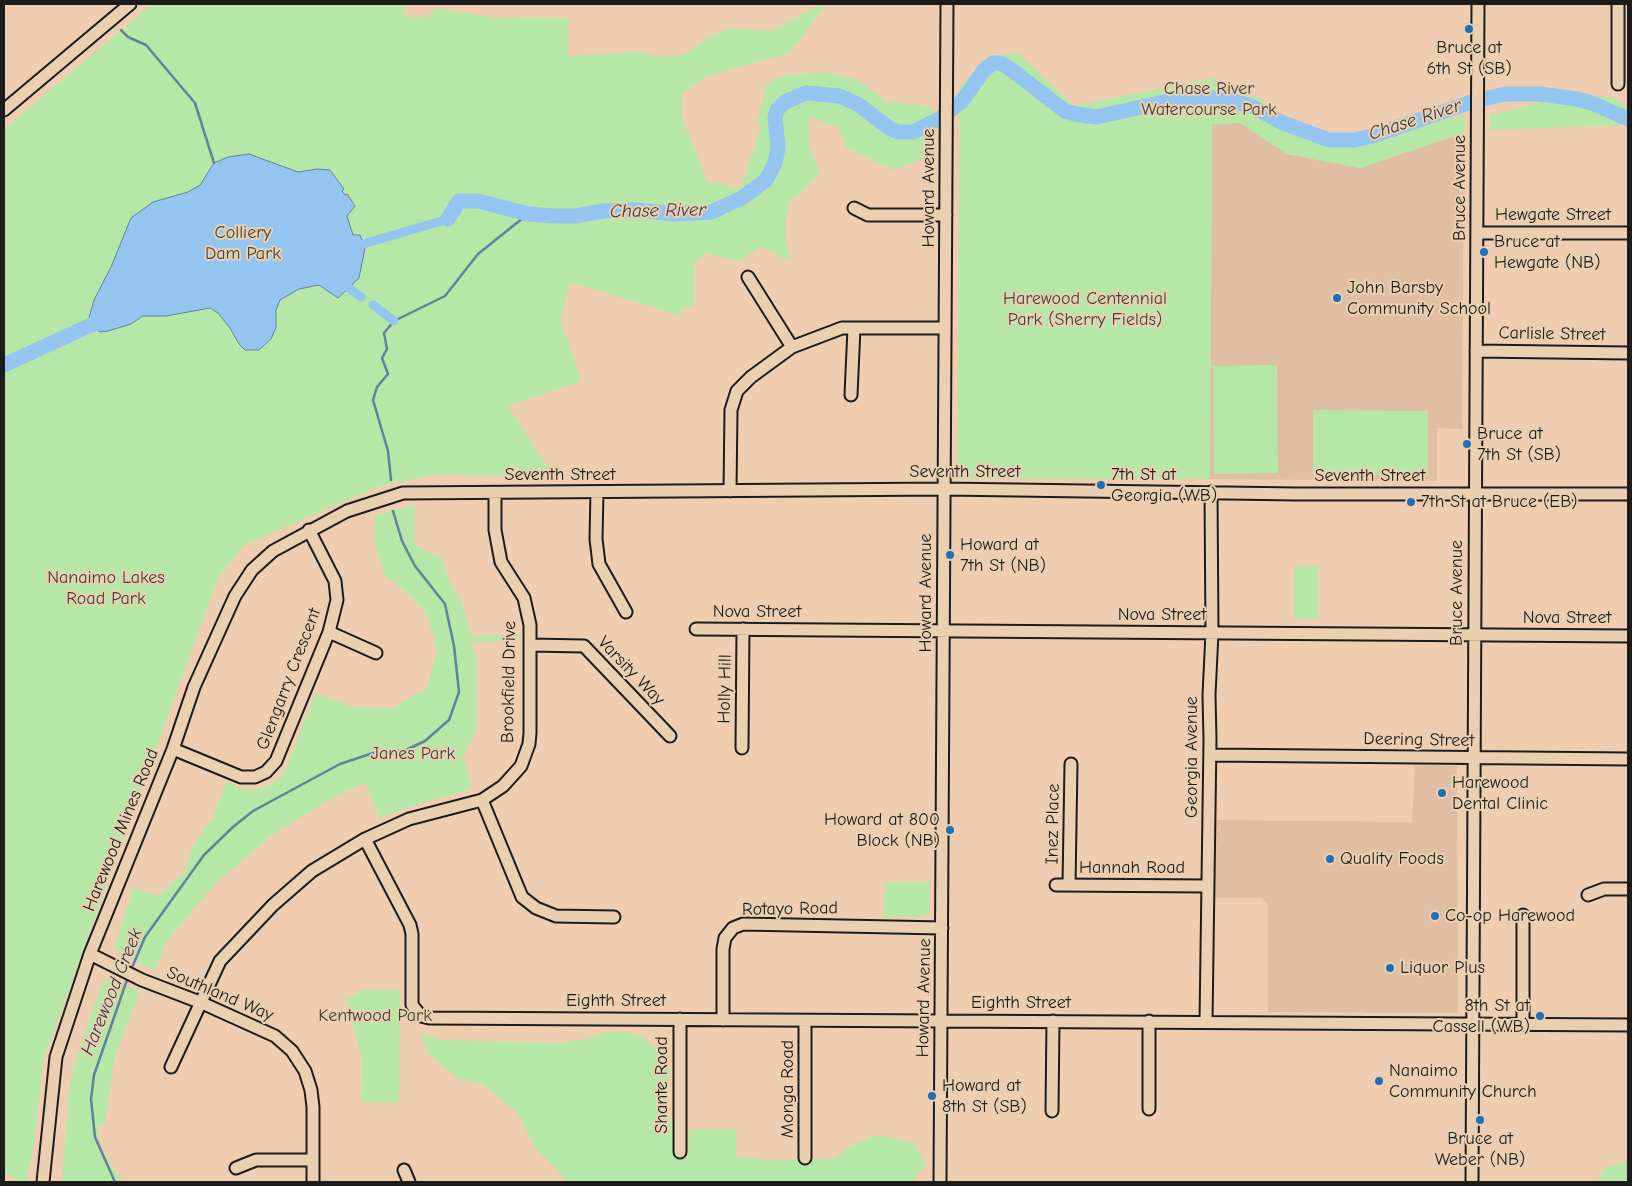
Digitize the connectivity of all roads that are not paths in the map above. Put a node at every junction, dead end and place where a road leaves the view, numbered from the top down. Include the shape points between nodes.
1 (130, 4) edge
2 (947, 4) edge
3 (1478, 4) edge
4 (1618, 4) edge
5 (1618, 84) dead end
6 (4, 110) edge
7 (854, 208) dead end
8 (946, 215) junction
9 (1477, 233) junction
10 (1628, 233) edge
11 (748, 277) dead end
12 (854, 328) junction
13 (945, 328) junction
14 (792, 347) junction
15 (1476, 351) junction
16 (1628, 353) edge
17 (851, 395) dead end
18 (945, 489) junction
19 (730, 491) junction
20 (597, 492) junction
21 (1211, 492) junction
22 (495, 493) junction
23 (1476, 493) junction
24 (1628, 494) edge
25 (310, 530) junction
26 (626, 612) dead end
27 (696, 629) dead end
28 (743, 629) junction
29 (944, 631) junction
30 (328, 632) junction
31 (1212, 633) junction
32 (1475, 635) junction
33 (1628, 636) edge
34 (530, 645) junction
35 (376, 653) dead end
36 (670, 736) dead end
37 (742, 748) dead end
38 (173, 749) junction
39 (1210, 755) junction
40 (1474, 758) junction
41 (1628, 759) edge
42 (1072, 764) dead end
43 (482, 800) junction
44 (365, 839) junction
45 (1056, 885) dead end
46 (1068, 885) junction
47 (1208, 886) junction
48 (1628, 888) edge
49 (1588, 894) dead end
50 (1523, 915) dead end
51 (614, 917) dead end
52 (942, 928) junction
53 (90, 954) junction
54 (202, 1003) junction
55 (680, 1019) junction
56 (723, 1020) junction
57 (805, 1020) junction
58 (941, 1021) junction
59 (1053, 1021) junction
60 (1149, 1022) junction
61 (1206, 1022) junction
62 (1473, 1024) junction
63 (1523, 1024) junction
64 (1628, 1025) edge
65 (172, 1067) dead end
66 (1149, 1109) dead end
67 (1052, 1111) dead end
68 (680, 1152) dead end
69 (805, 1158) dead end
70 (313, 1160) junction
71 (236, 1168) dead end
72 (404, 1170) dead end
73 (43, 1182) edge
74 (313, 1182) edge
75 (409, 1182) edge
76 (940, 1182) edge
77 (1472, 1182) edge

1 - 6 street
2 - 8 street, Howard Avenue
3 - 9 street, Bruce Avenue
4 - 5 street
7 - 8 street via 868,215
8 - 13 street, Howard Avenue
9 - 10 street, Hewgate Street
9 - 15 street, Bruce Avenue
11 - 14 street
12 - 13 street
12 - 14 street via 842,328
12 - 17 street
13 - 18 street, Howard Avenue
14 - 19 street via 750,377 737,391 731,410
15 - 16 street, Carlisle Street
15 - 23 street, Bruce Avenue
18 - 19 street, Seventh Street
18 - 21 street, Seventh Street
18 - 29 street, Howard Avenue
19 - 20 street, Seventh Street
20 - 22 street, Seventh Street
20 - 26 street via 596,539 600,564
21 - 23 street, Seventh Street
21 - 31 street, Georgia Avenue
22 - 25 street, Seventh Street via 403,494 347,511
22 - 34 street, Brookfield Drive via 494,530 501,562 524,598 530,625
23 - 24 street, Seventh Street
23 - 32 street, Bruce Avenue
25 - 30 street, Glengarry Crescent via 335,581 337,600
25 - 38 street, Harewood Mines Road via 273,551 252,570 235,596 194,687
27 - 28 street, Nova Street
28 - 29 street, Nova Street
28 - 37 street, Holly Hill
29 - 31 street, Nova Street
29 - 52 street, Howard Avenue
30 - 35 street
30 - 38 street, Glengarry Crescent via 276,761 266,772 255,777 241,777
31 - 32 street, Nova Street
31 - 39 street, Georgia Avenue
32 - 33 street, Nova Street
32 - 40 street, Bruce Avenue
34 - 36 street, Varsity Way via 584,646
34 - 43 street, Brookfield Drive via 529,744 521,766 504,786
38 - 53 street, Harewood Mines Road
39 - 40 street, Deering Street
39 - 47 street, Georgia Avenue
40 - 41 street, Deering Street
40 - 62 street, Bruce Avenue
42 - 46 street, Inez Place
43 - 44 street, Brookfield Drive via 409,819
43 - 51 street via 522,897 536,908 556,916
44 - 54 street, Brookfield Drive via 312,871 273,905 220,962
44 - 55 street, Eighth Street via 410,924 412,1000 416,1011 429,1018
45 - 46 street, Hannah Road
46 - 47 street, Hannah Road
47 - 61 street, Georgia Avenue
48 - 49 street via 1604,889
50 - 63 street
52 - 56 street, Rotayo Road via 743,924 733,928 724,938
52 - 58 street, Howard Avenue
53 - 54 street, Southland Way via 142,980
53 - 73 street, Harewood Mines Road via 56,1057
54 - 65 street, Brookfield Drive
54 - 70 street, Southland Way via 275,1036 292,1051 305,1071 310,1090
55 - 56 street, Eighth Street
55 - 68 street, Shante Road
56 - 57 street, Eighth Street
57 - 58 street, Eighth Street
57 - 69 street, Monga Road
58 - 59 street, Eighth Street
58 - 76 street, Howard Avenue
59 - 60 street, Eighth Street
59 - 67 street
60 - 61 street, Eighth Street
60 - 66 street
61 - 62 street, Eighth Street
62 - 63 street, Eighth Street
62 - 77 street, Bruce Avenue
63 - 64 street, Eighth Street
70 - 71 street via 256,1160
70 - 74 street, Southland Way
72 - 75 street

